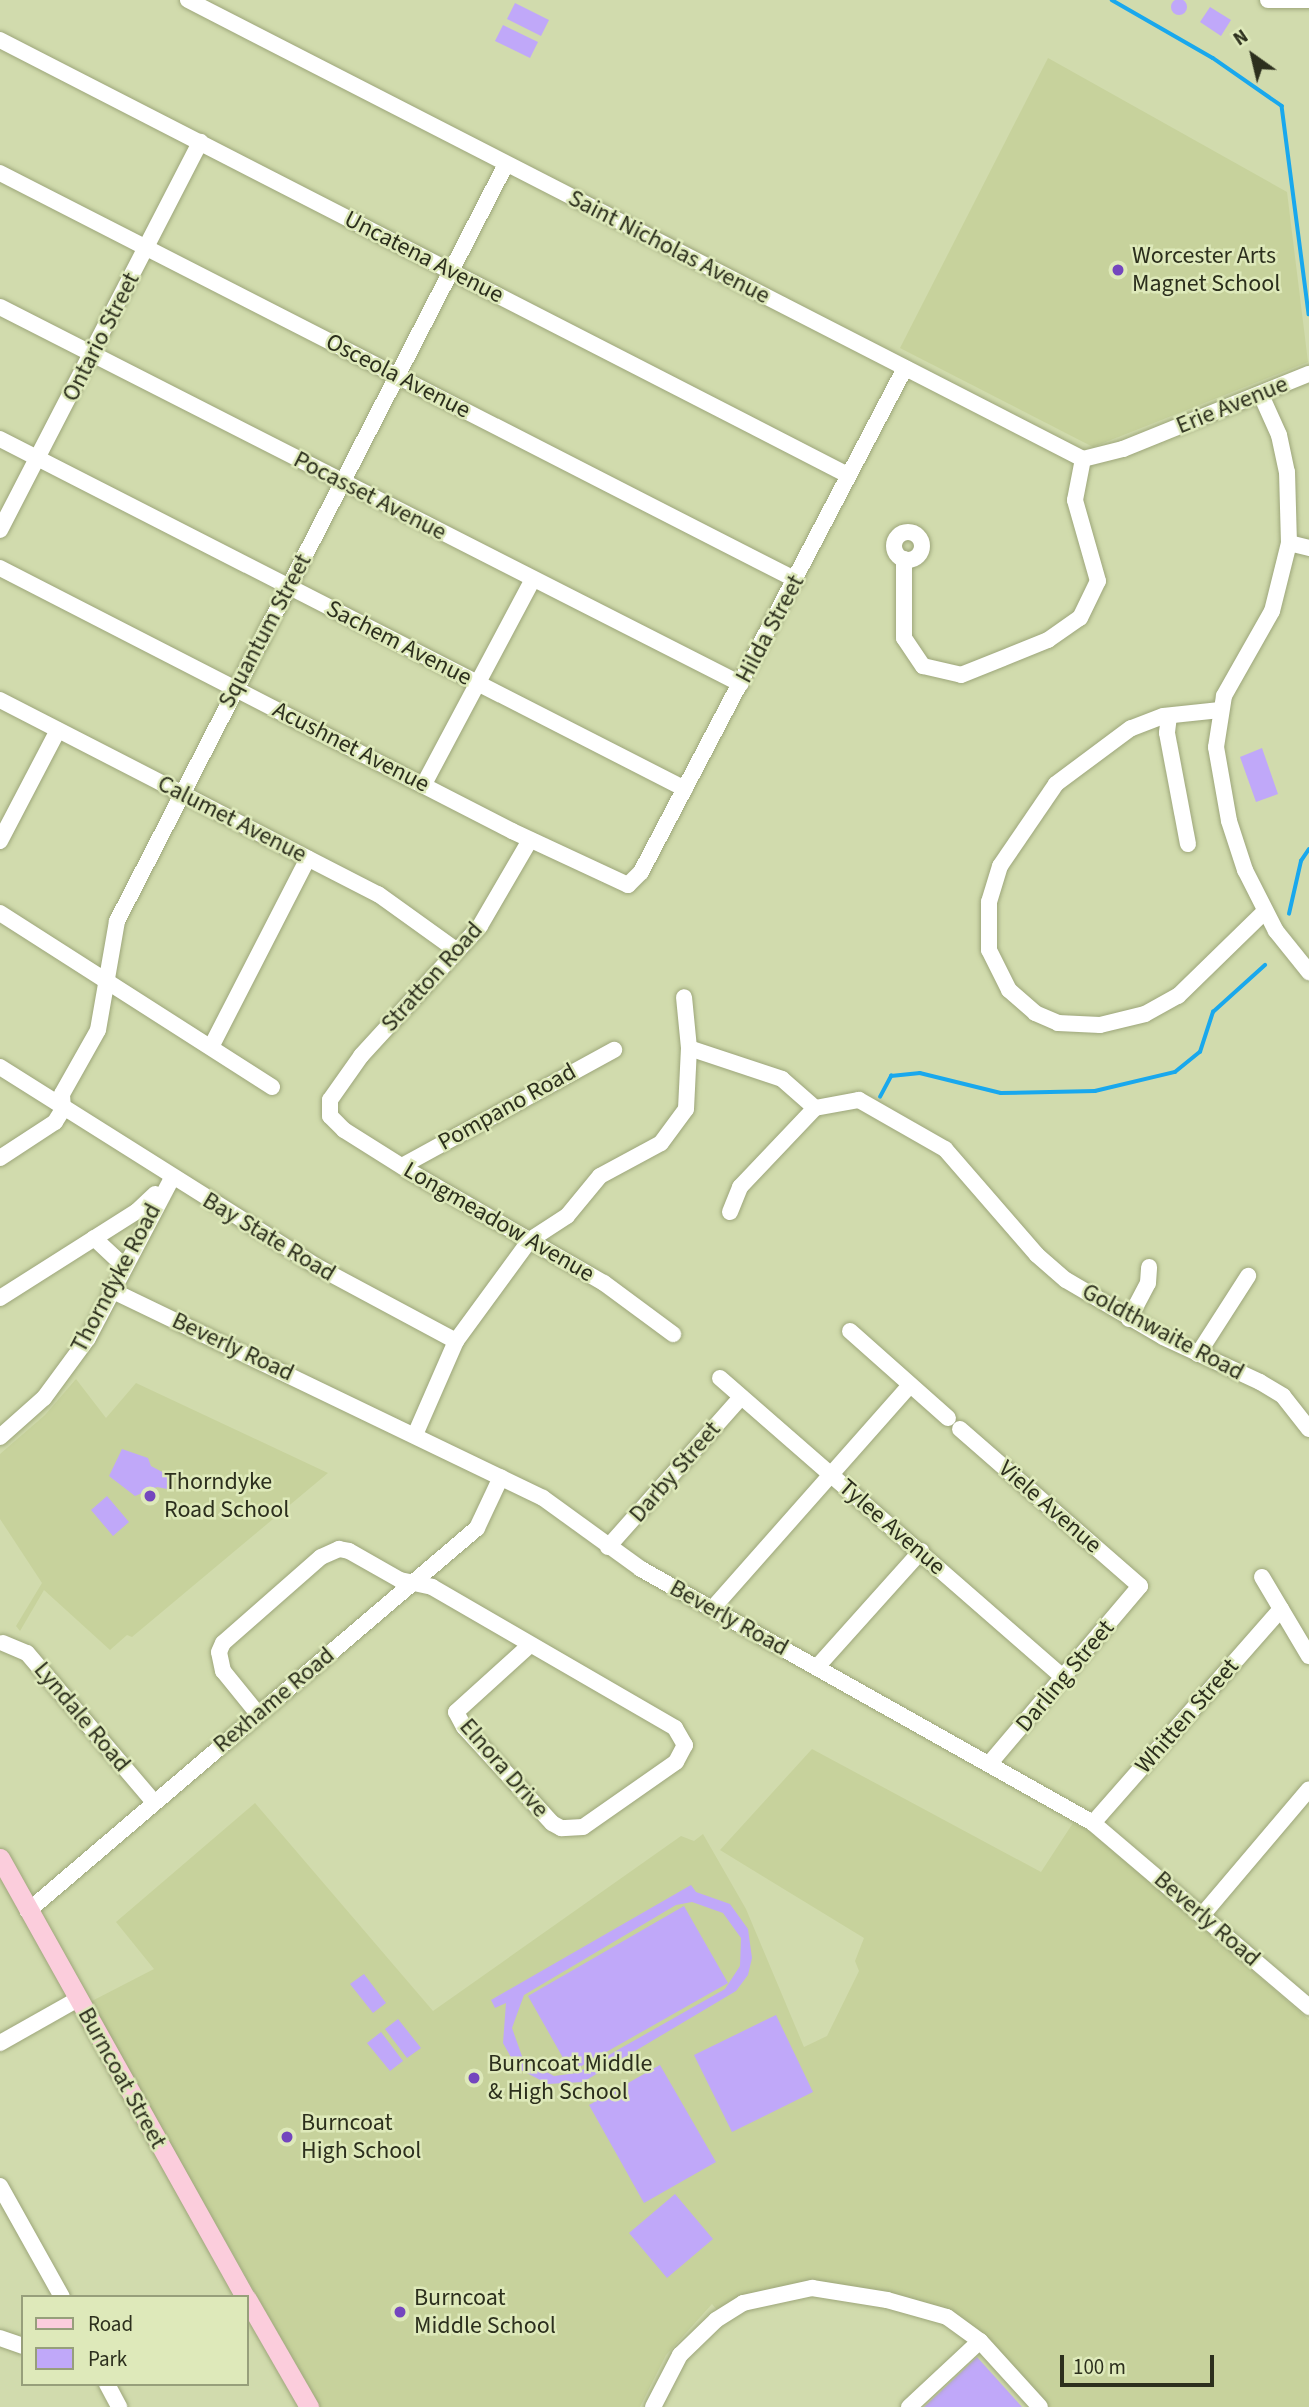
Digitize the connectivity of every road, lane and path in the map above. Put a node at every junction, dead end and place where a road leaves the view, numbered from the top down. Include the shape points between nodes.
1 (188, 0) edge
2 (1268, 0) edge
3 (1309, 0) edge
4 (0, 40) edge
5 (200, 142) junction
6 (506, 164) junction
7 (0, 173) edge
8 (145, 247) junction
9 (452, 271) junction
10 (0, 307) edge
11 (93, 355) junction
12 (905, 368) junction
13 (1309, 374) edge
14 (397, 376) junction
15 (1261, 395) junction
16 (0, 439) edge
17 (38, 459) junction
18 (1083, 459) junction
19 (848, 475) junction
20 (343, 481) junction
21 (0, 530) edge
22 (1289, 543) junction
23 (1309, 548) edge
24 (904, 559) dead end
25 (0, 568) edge
26 (796, 580) junction
27 (532, 581) junction
28 (289, 587) junction
29 (477, 682) junction
30 (741, 684) junction
31 (235, 688) junction
32 (0, 700) edge
33 (1220, 710) junction
34 (1169, 716) junction
35 (58, 730) junction
36 (424, 784) junction
37 (685, 789) junction
38 (181, 793) junction
39 (530, 840) junction
40 (0, 841) edge
41 (1188, 844) dead end
42 (308, 858) junction
43 (628, 885) joint
44 (1264, 912) junction
45 (0, 913) edge
46 (456, 950) junction
47 (1309, 972) edge
48 (108, 983) junction
49 (684, 998) dead end
50 (211, 1046) junction
51 (689, 1048) junction
52 (614, 1050) dead end
53 (0, 1067) edge
54 (272, 1087) dead end
55 (815, 1108) junction
56 (63, 1109) junction
57 (329, 1110) joint
58 (0, 1158) edge
59 (402, 1166) junction
60 (172, 1178) junction
61 (730, 1212) dead end
62 (94, 1238) junction
63 (530, 1240) junction
64 (123, 1265) junction
65 (1149, 1267) dead end
66 (1248, 1276) dead end
67 (111, 1290) junction
68 (0, 1297) edge
69 (1129, 1319) junction
70 (850, 1331) dead end
71 (673, 1334) dead end
72 (457, 1341) junction
73 (1198, 1354) junction
74 (720, 1378) dead end
75 (910, 1385) junction
76 (741, 1396) junction
77 (1309, 1429) edge
78 (415, 1435) junction
79 (0, 1437) edge
80 (831, 1475) junction
81 (501, 1477) junction
82 (608, 1547) junction
83 (921, 1552) junction
84 (1262, 1577) dead end
85 (415, 1583) junction
86 (1140, 1586) joint
87 (712, 1609) junction
88 (1281, 1609) junction
89 (3, 1643) dead end
90 (530, 1645) junction
91 (1309, 1656) edge
92 (817, 1667) junction
93 (1063, 1678) junction
94 (258, 1714) junction
95 (989, 1765) junction
96 (1309, 1789) edge
97 (154, 1802) junction
98 (1093, 1823) junction
99 (0, 1858) edge
100 (28, 1911) junction
101 (1203, 1913) junction
102 (78, 1999) junction
103 (1308, 2006) edge
104 (0, 2043) edge
105 (0, 2186) edge
106 (61, 2295) edge
107 (244, 2295) edge
108 (248, 2301) edge
109 (0, 2338) edge
110 (980, 2340) junction
111 (21, 2345) edge
112 (108, 2386) edge
113 (119, 2407) edge
114 (309, 2407) edge
115 (653, 2407) edge
116 (909, 2407) edge
117 (1040, 2407) edge

1 - 6 street, Saint Nicholas Avenue
2 - 3 street
4 - 5 street, Uncatena Avenue
5 - 8 street, Ontario Street
5 - 9 street, Uncatena Avenue
6 - 9 street, Squantum Street
6 - 12 street, Saint Nicholas Avenue
7 - 8 street, Osceola Avenue
8 - 11 street, Ontario Street
8 - 14 street, Osceola Avenue
9 - 14 street, Squantum Street
9 - 19 street, Uncatena Avenue
10 - 11 street, Pocasset Avenue
11 - 17 street, Ontario Street
11 - 20 street, Pocasset Avenue
12 - 18 street, Saint Nicholas Avenue
12 - 19 street, Hilda Street
13 - 15 street, Erie Avenue
14 - 20 street, Squantum Street
14 - 26 street, Osceola Avenue
15 - 18 street, Erie Avenue
15 - 22 street via 1279,435 1287,472
16 - 17 street, Sachem Avenue
17 - 21 street, Ontario Street
17 - 28 street, Sachem Avenue
18 - 24 street via 1075,499 1098,581 1080,618 1048,640 961,676 923,666 904,638
19 - 26 street, Hilda Street
20 - 27 street, Pocasset Avenue
20 - 28 street, Squantum Street
22 - 23 street
22 - 33 street via 1272,611
25 - 31 street, Acushnet Avenue
26 - 30 street, Hilda Street
27 - 29 street
27 - 30 street, Pocasset Avenue
28 - 29 street, Sachem Avenue
28 - 31 street, Squantum Street
29 - 36 street
29 - 37 street, Sachem Avenue
30 - 37 street, Hilda Street
31 - 36 street, Acushnet Avenue
31 - 38 street, Squantum Street
32 - 35 street, Calumet Avenue
33 - 34 street
33 - 44 street via 1216,747 1229,821
34 - 41 street via 1167,733
34 - 44 street via 1131,728 1097,750 1056,785 1019,833 1000,866 989,902 987,940 997,971 1017,998 1049,1020 1077,1026 1121,1021 1178,996
35 - 38 street, Calumet Avenue
35 - 40 street
36 - 39 street, Acushnet Avenue
37 - 43 street, Hilda Street via 641,872
38 - 42 street, Calumet Avenue
38 - 48 street, Squantum Street via 117,921
39 - 43 street, Acushnet Avenue
39 - 46 street, Stratton Road via 486,917
42 - 46 street, Calumet Avenue via 390,902
42 - 50 street
44 - 47 street
45 - 48 street
46 - 57 street, Stratton Road via 361,1056 330,1100
48 - 50 street
48 - 56 street, Squantum Street via 98,1030 62,1094
49 - 51 street
50 - 54 street
51 - 55 street via 782,1079
51 - 63 street via 686,1109 661,1143 600,1176 567,1216
52 - 59 street, Pompano Road
53 - 56 street, Bay State Road
55 - 61 street via 740,1187
55 - 69 street, Goldthwaite Road via 859,1100 945,1149 1037,1255 1095,1300
56 - 58 street via 55,1122
56 - 60 street, Bay State Road
57 - 59 street, Longmeadow Avenue via 344,1130
59 - 63 street, Longmeadow Avenue
60 - 62 street via 137,1211
60 - 64 street, Thorndyke Road
60 - 72 street, Bay State Road via 325,1271
62 - 64 street
62 - 68 street
63 - 71 street, Longmeadow Avenue via 604,1283
63 - 72 street
64 - 67 street, Thorndyke Road
65 - 69 street via 1148,1283
66 - 73 street
67 - 78 street, Beverly Road
67 - 79 street, Thorndyke Road via 88,1338 44,1398
69 - 73 street, Goldthwaite Road
70 - 75 street, Viele Avenue
72 - 78 street
73 - 77 street, Goldthwaite Road via 1283,1396
74 - 76 street, Tylee Avenue
75 - 80 street
75 - 86 street, Viele Avenue
76 - 80 street, Tylee Avenue
76 - 82 street, Darby Street
78 - 81 street, Beverly Road
80 - 83 street, Tylee Avenue
80 - 87 street
81 - 82 street, Beverly Road via 569,1513
81 - 85 street, Rexhame Road via 477,1528
82 - 87 street, Beverly Road
83 - 92 street
83 - 93 street, Tylee Avenue
84 - 88 street
85 - 90 street, Elnora Drive via 432,1587
85 - 94 street, Rexhame Road
85 - 94 street, Elnora Drive via 400,1580 349,1551 339,1549 321,1557 233,1631 219,1652 223,1671
86 - 93 street, Darling Street
87 - 92 street, Beverly Road
88 - 91 street
88 - 98 street, Whitten Street
89 - 97 street, Lyndale Road via 27,1653
90 - 90 street, Elnora Drive via 666,1722 685,1745 676,1762 583,1827 561,1828 552,1823 464,1727 456,1712
92 - 95 street, Beverly Road
93 - 95 street, Darling Street
94 - 97 street, Rexhame Road
95 - 98 street, Beverly Road
96 - 101 street
97 - 100 street, Rexhame Road
98 - 101 street, Beverly Road
99 - 100 main road, Burncoat Street
100 - 102 main road, Burncoat Street
101 - 103 street, Beverly Road
102 - 104 street
102 - 107 main road, Burncoat Street
105 - 106 street
108 - 114 main road, Burncoat Street
109 - 111 street
110 - 115 street via 947,2318 887,2300 837,2290 779,2292 743,2303 703,2331 673,2367
110 - 116 street
110 - 117 street
112 - 113 street

